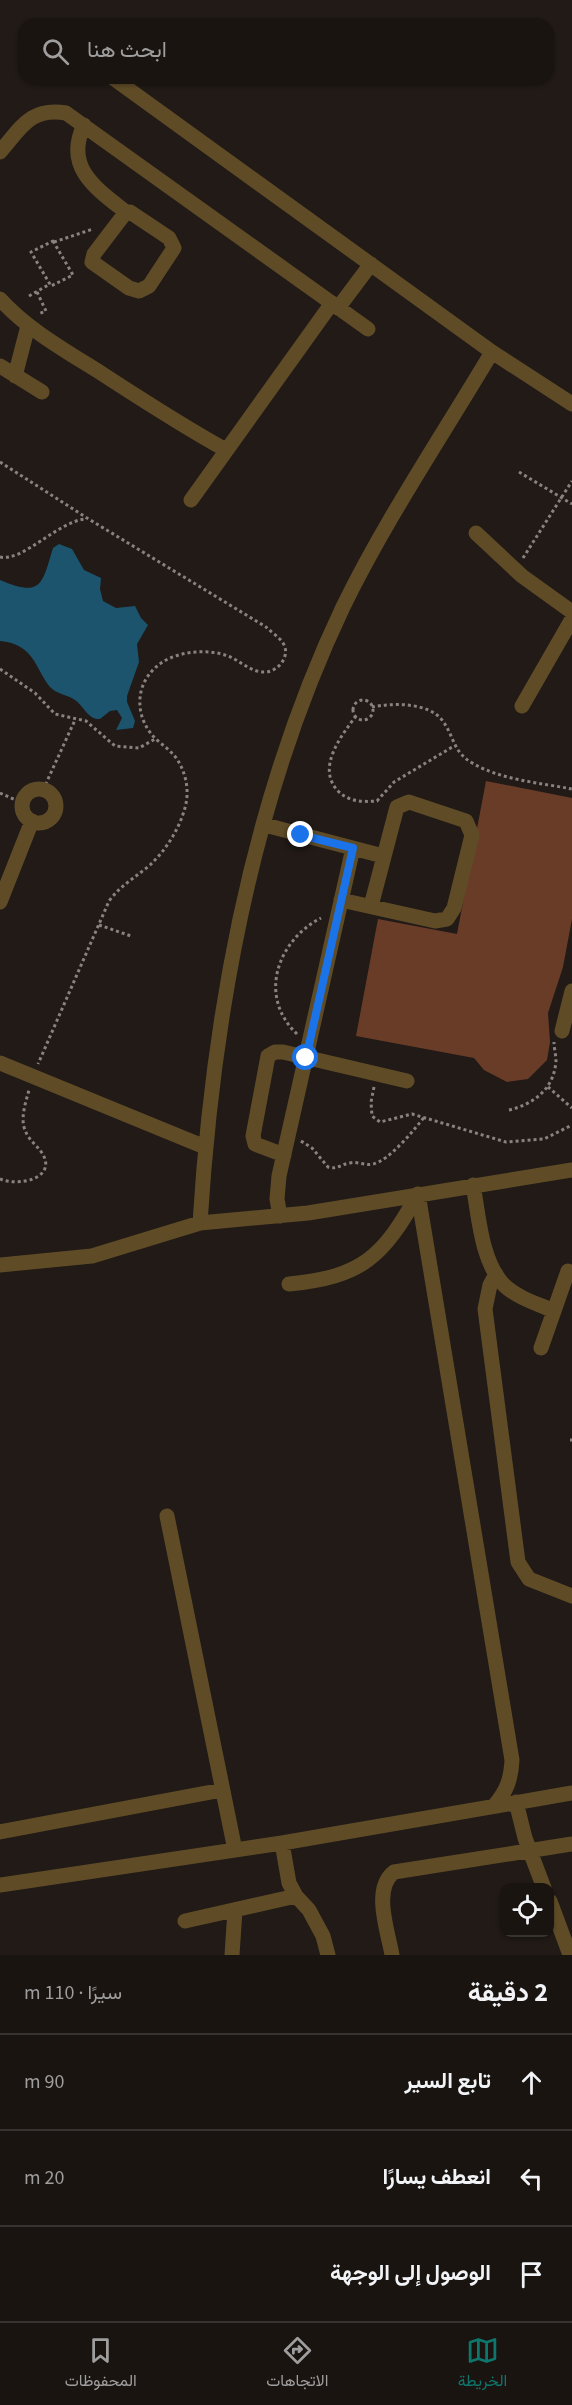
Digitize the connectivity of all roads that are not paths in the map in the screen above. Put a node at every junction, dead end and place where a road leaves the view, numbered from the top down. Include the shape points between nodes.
1 (121, 84) edge
2 (84, 125) junction
3 (0, 152) edge
4 (126, 212) junction
5 (371, 264) junction
6 (0, 299) edge
7 (335, 305) junction
8 (25, 323) junction
9 (368, 329) dead end
10 (492, 352) junction
11 (0, 366) edge
12 (15, 376) junction
13 (42, 393) dead end
14 (572, 404) edge
15 (226, 450) junction
16 (191, 500) dead end
17 (476, 533) dead end
18 (572, 612) edge
19 (572, 619) edge
20 (522, 706) dead end
21 (32, 821) junction
22 (265, 825) junction
23 (353, 848) junction
24 (382, 856) junction
25 (0, 902) edge
26 (340, 904) junction
27 (371, 906) junction
28 (572, 991) edge
29 (562, 1031) road end
30 (307, 1051) junction
31 (0, 1063) edge
32 (406, 1081) dead end
33 (204, 1147) junction
34 (284, 1155) junction
35 (572, 1170) edge
36 (473, 1185) junction
37 (418, 1194) junction
38 (280, 1216) junction
39 (200, 1223) junction
40 (0, 1265) edge
41 (568, 1271) dead end
42 (496, 1274) junction
43 (289, 1284) dead end
44 (554, 1311) junction
45 (542, 1348) dead end
46 (167, 1516) dead end
47 (572, 1596) edge
48 (222, 1790) junction
49 (572, 1792) edge
50 (516, 1802) junction
51 (494, 1806) junction
52 (0, 1832) edge
53 (282, 1843) junction
54 (572, 1844) edge
55 (235, 1850) junction
56 (530, 1852) junction
57 (542, 1883) edge
58 (0, 1885) edge
59 (296, 1896) junction
60 (235, 1910) junction
61 (554, 1910) edge
62 (185, 1921) dead end
63 (568, 1936) edge
64 (232, 1955) edge
65 (327, 1955) edge
66 (392, 1955) edge
67 (570, 1955) edge

1 - 5 street
2 - 3 street via 66,113 39,113 27,120
2 - 4 street via 76,152 81,167 95,186
2 - 7 street
4 - 4 street via 173,242 172,253 145,290 134,290 92,262
5 - 7 street
5 - 10 street
6 - 8 street
7 - 9 street
7 - 15 street
8 - 12 street
8 - 15 street
10 - 14 street
10 - 22 street via 344,606 296,723
11 - 12 street
12 - 13 street
15 - 16 street
17 - 18 street via 515,570
19 - 20 street
21 - 21 street via 42,822 55,812 52,796 43,790 28,793 22,803 24,813
21 - 25 street
22 - 23 street
22 - 33 street via 222,1010
23 - 24 street
23 - 26 street
24 - 27 street
24 - 27 street via 394,813 403,803 461,818 471,828 454,908 447,919 435,921
26 - 27 street
26 - 30 street
28 - 29 street
30 - 32 street
30 - 34 street
30 - 34 street via 275,1052 265,1063 253,1136 255,1144 263,1149
31 - 33 street
33 - 39 street
34 - 38 street via 276,1188
35 - 36 street
36 - 37 street
36 - 42 street via 487,1252
37 - 38 street
37 - 43 street via 398,1230 370,1259 341,1276
37 - 51 street via 512,1760 505,1793
38 - 39 street
39 - 40 street via 92,1256
41 - 44 street
42 - 44 street via 518,1295
42 - 47 street via 485,1309 518,1562 529,1579
44 - 45 street
46 - 48 street
48 - 52 street
48 - 55 street
49 - 50 street
50 - 51 street
50 - 56 street
51 - 53 street
53 - 55 street
53 - 59 street via 285,1872
54 - 56 street
55 - 58 street
56 - 57 street
56 - 66 street via 403,1871 387,1878 382,1894
59 - 60 street
59 - 65 street via 323,1936
60 - 62 street
60 - 64 street
61 - 63 street
63 - 67 street

